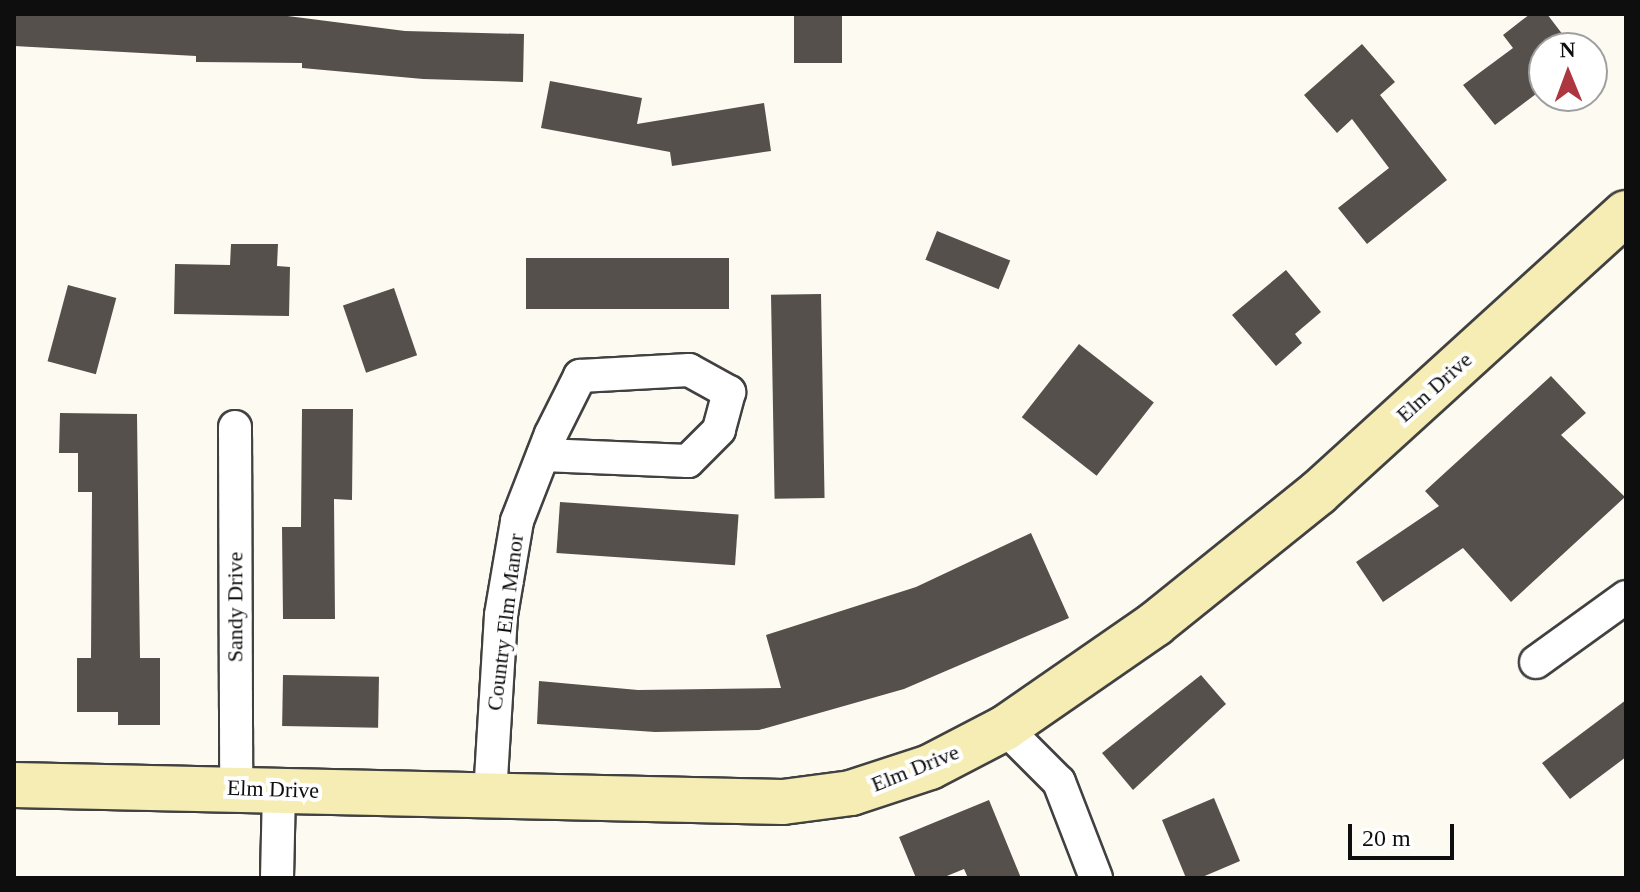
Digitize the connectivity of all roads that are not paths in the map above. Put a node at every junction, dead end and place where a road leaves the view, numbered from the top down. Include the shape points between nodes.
1 (1626, 213) edge
2 (235, 427) dead end
3 (543, 455) junction
4 (1626, 597) edge
5 (1536, 662) dead end
6 (1005, 728) junction
7 (14, 785) edge
8 (236, 788) junction
9 (279, 789) junction
10 (490, 795) junction
11 (277, 878) edge
12 (1096, 878) edge

1 - 6 street, Elm Drive via 1318,493 1155,624
2 - 8 street, Sandy Drive
3 - 3 street, Country Elm Manor via 688,461 719,430 729,392 689,370 580,376
3 - 10 street, Country Elm Manor via 517,521 501,615
4 - 5 street
6 - 10 street, Elm Drive via 930,767 851,793 783,802
6 - 12 street via 1059,782
7 - 8 street, Elm Drive
8 - 9 street, Elm Drive
9 - 10 street, Elm Drive
9 - 11 street

